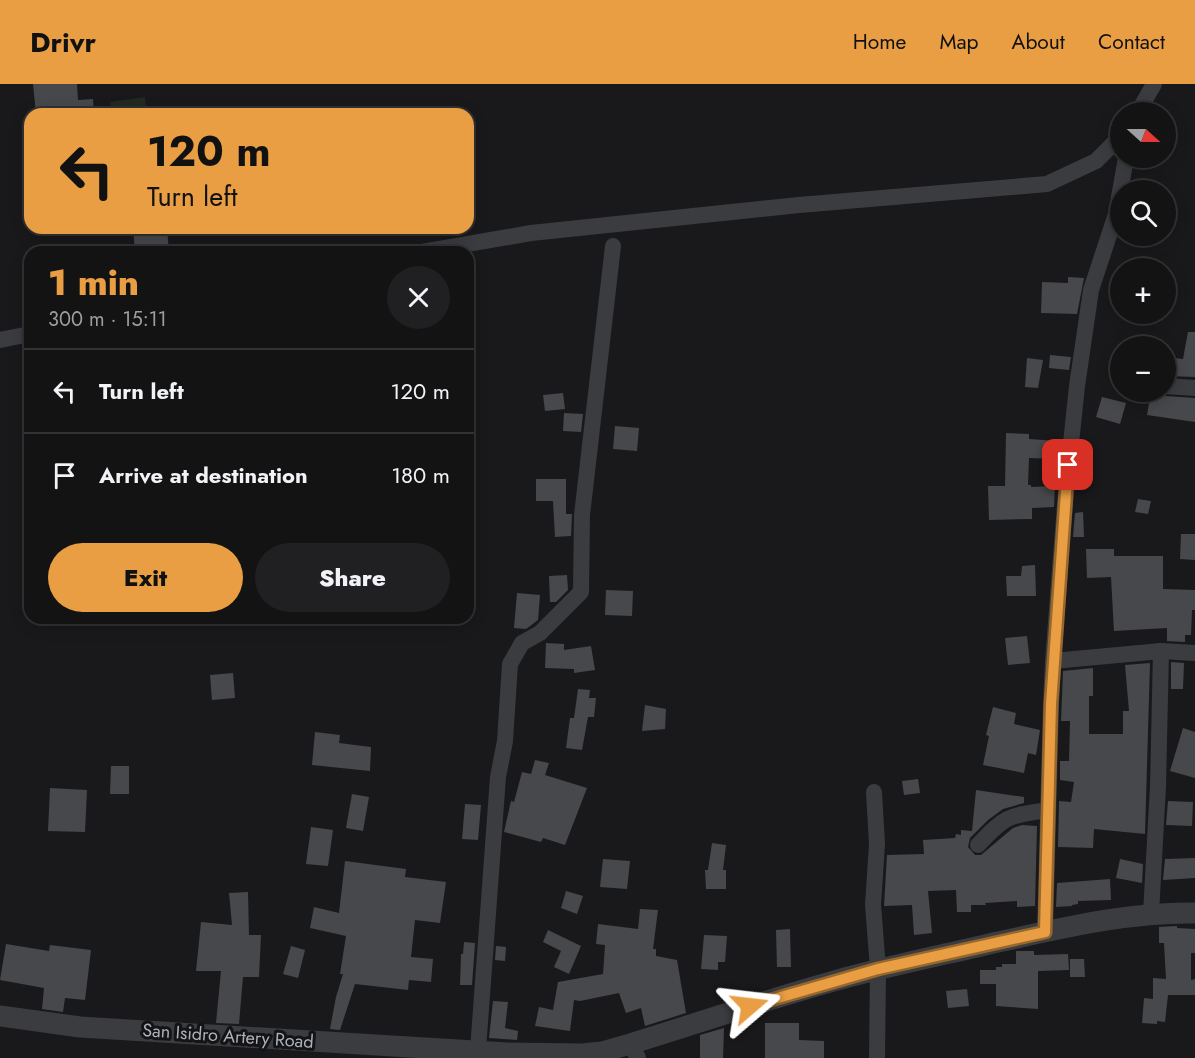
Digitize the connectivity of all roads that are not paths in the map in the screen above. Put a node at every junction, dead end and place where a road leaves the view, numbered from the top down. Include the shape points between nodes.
1 (1154, 84) edge
2 (1144, 102) edge
3 (1110, 147) edge
4 (1124, 168) edge
5 (456, 246) edge
6 (613, 246) dead end
7 (24, 335) edge
8 (0, 340) edge
9 (1176, 387) edge
10 (1195, 388) edge
11 (1161, 651) junction
12 (1195, 653) edge
13 (1053, 661) junction
14 (874, 792) dead end
15 (1048, 810) junction
16 (978, 845) dead end
17 (1195, 913) edge
18 (1151, 914) junction
19 (1045, 932) junction
20 (878, 969) junction
21 (0, 1016) edge
22 (478, 1050) junction
23 (361, 1051) edge
24 (634, 1051) edge
25 (877, 1058) edge

1 - 2 street
3 - 5 street via 1096,161 1047,184 531,233
4 - 13 street via 1116,214 1091,290 1077,386
6 - 22 street via 582,515 581,592 540,633 522,643 510,664
7 - 8 street
9 - 10 street
11 - 12 street
11 - 13 street
11 - 18 street
13 - 15 street
14 - 20 street via 877,844 873,905
15 - 16 street via 1014,815 1000,822
15 - 19 street
17 - 18 street, San Isidro Artery Road
18 - 19 street, San Isidro Artery Road
19 - 20 street, San Isidro Artery Road
20 - 24 street, San Isidro Artery Road
20 - 25 street
21 - 23 street, San Isidro Artery Road via 80,1027
22 - 23 street, San Isidro Artery Road
22 - 24 street, San Isidro Artery Road via 582,1054

